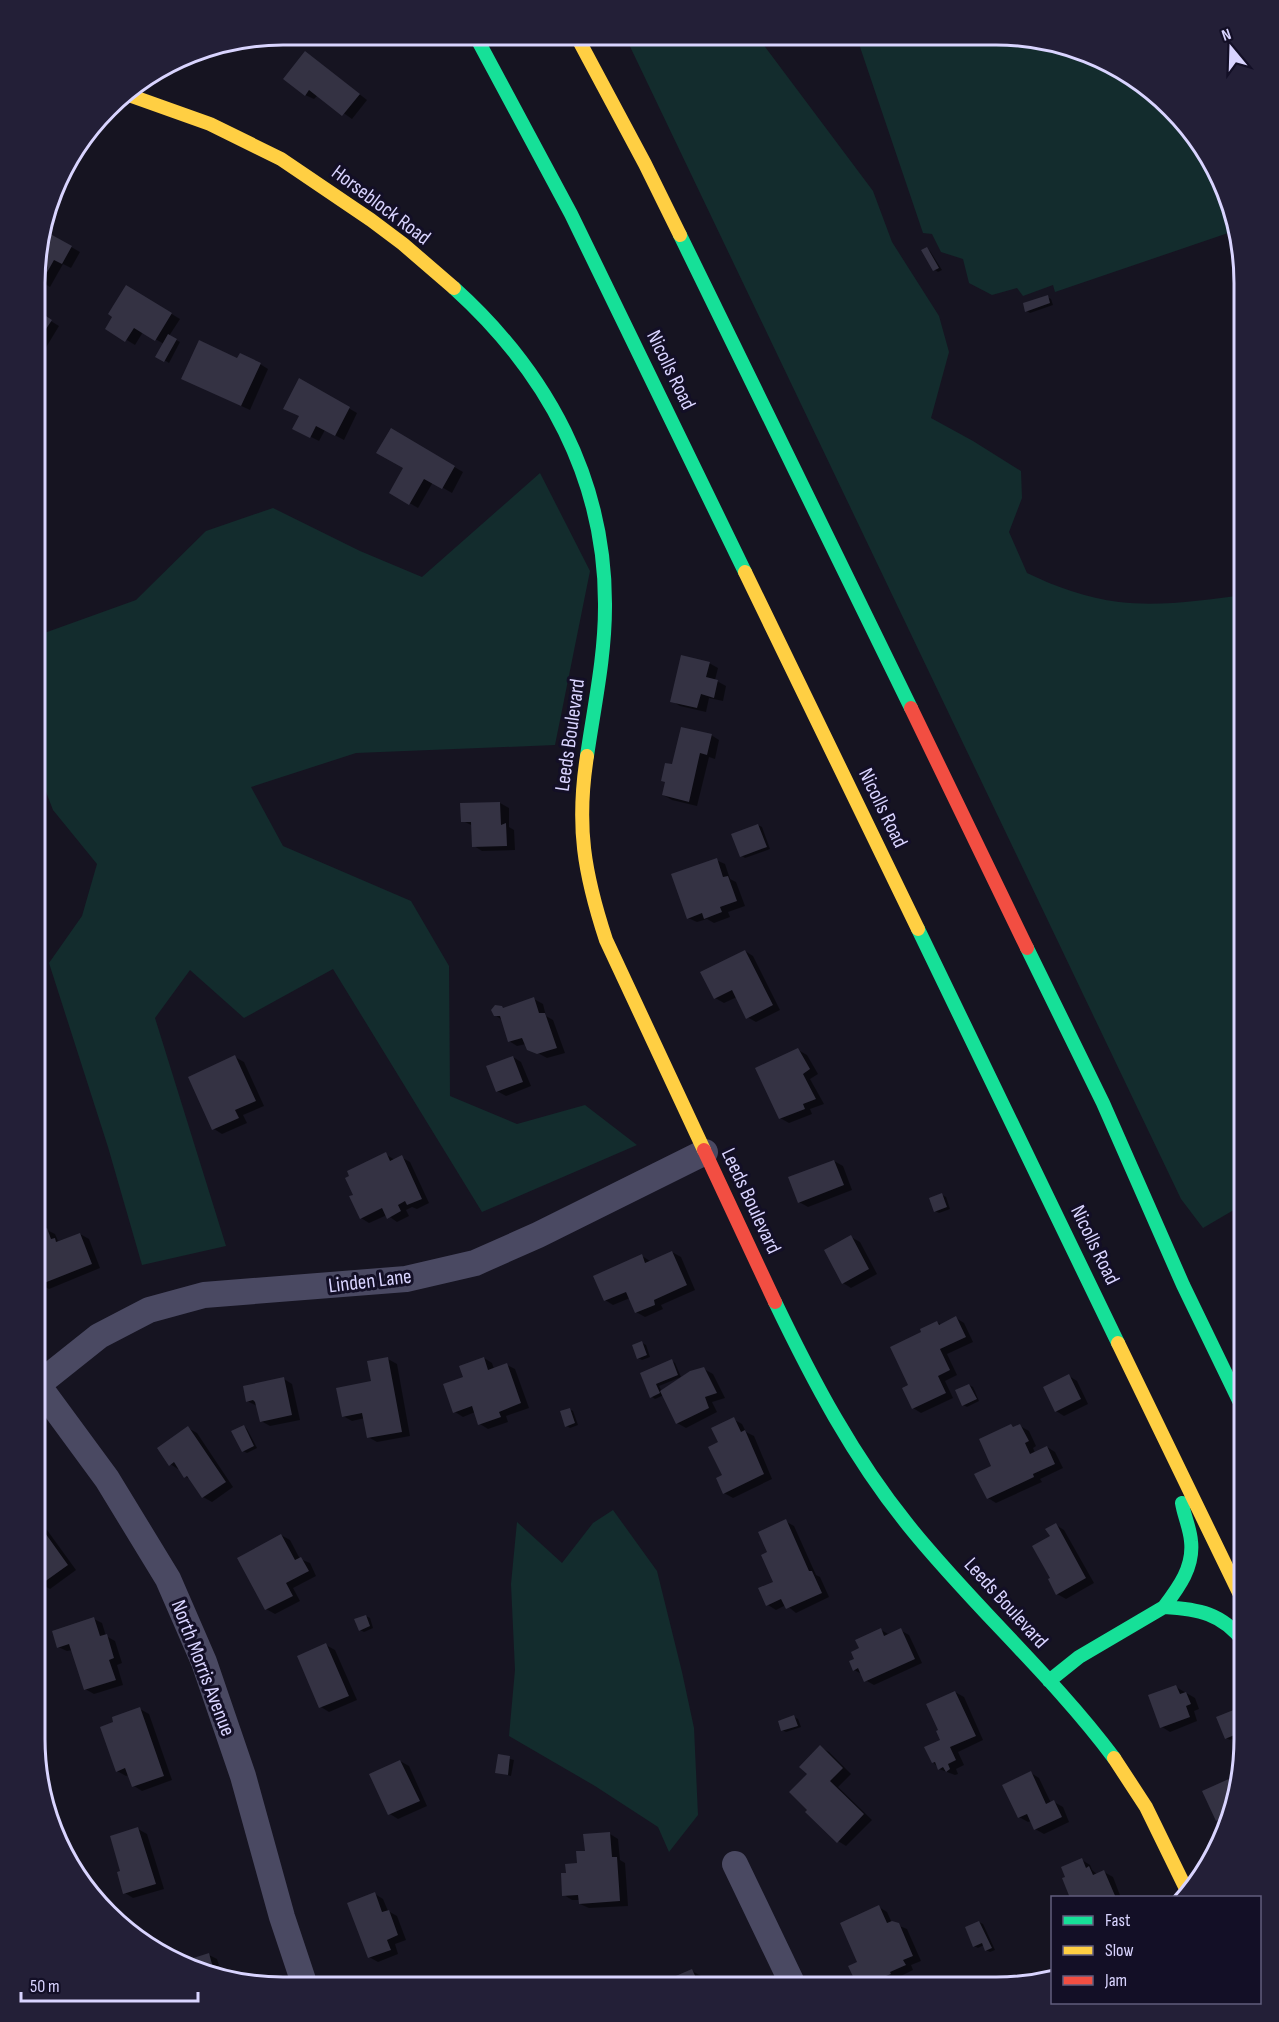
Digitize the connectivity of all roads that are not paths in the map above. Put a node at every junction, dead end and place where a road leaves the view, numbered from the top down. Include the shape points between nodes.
1 (480, 45) edge
2 (581, 45) edge
3 (135, 97) edge
4 (561, 420) joint
5 (1103, 1103) junction
6 (705, 1152) junction
7 (1177, 1236) dead end
8 (45, 1377) edge
9 (1234, 1390) edge
10 (45, 1396) edge
11 (1182, 1473) junction
12 (1234, 1582) edge
13 (1164, 1607) junction
14 (1234, 1629) edge
15 (1049, 1681) junction
16 (735, 1864) dead end
17 (1184, 1885) edge
18 (302, 1977) edge
19 (789, 1977) edge

1 - 11 main road, Nicolls Road via 608,289
2 - 5 main road via 645,164
3 - 4 main road, Horseblock Road via 210,124 262,149 359,212 438,274 504,339
4 - 6 main road, Leeds Boulevard via 576,451 591,507 605,603 581,814 588,882 606,940
5 - 7 main road
5 - 9 main road
6 - 8 street, Linden Lane via 475,1263 406,1279 204,1295 149,1310 99,1336
6 - 15 main road, Leeds Boulevard via 792,1338 878,1486 905,1522
10 - 18 street, North Morris Avenue via 107,1479 168,1579 204,1662 243,1776
11 - 12 main road, Nicolls Road
11 - 13 main road via 1182,1506 1191,1555 1184,1579
13 - 14 main road via 1204,1611
13 - 15 main road via 1079,1657
15 - 17 main road, Leeds Boulevard via 1129,1779
16 - 19 street

